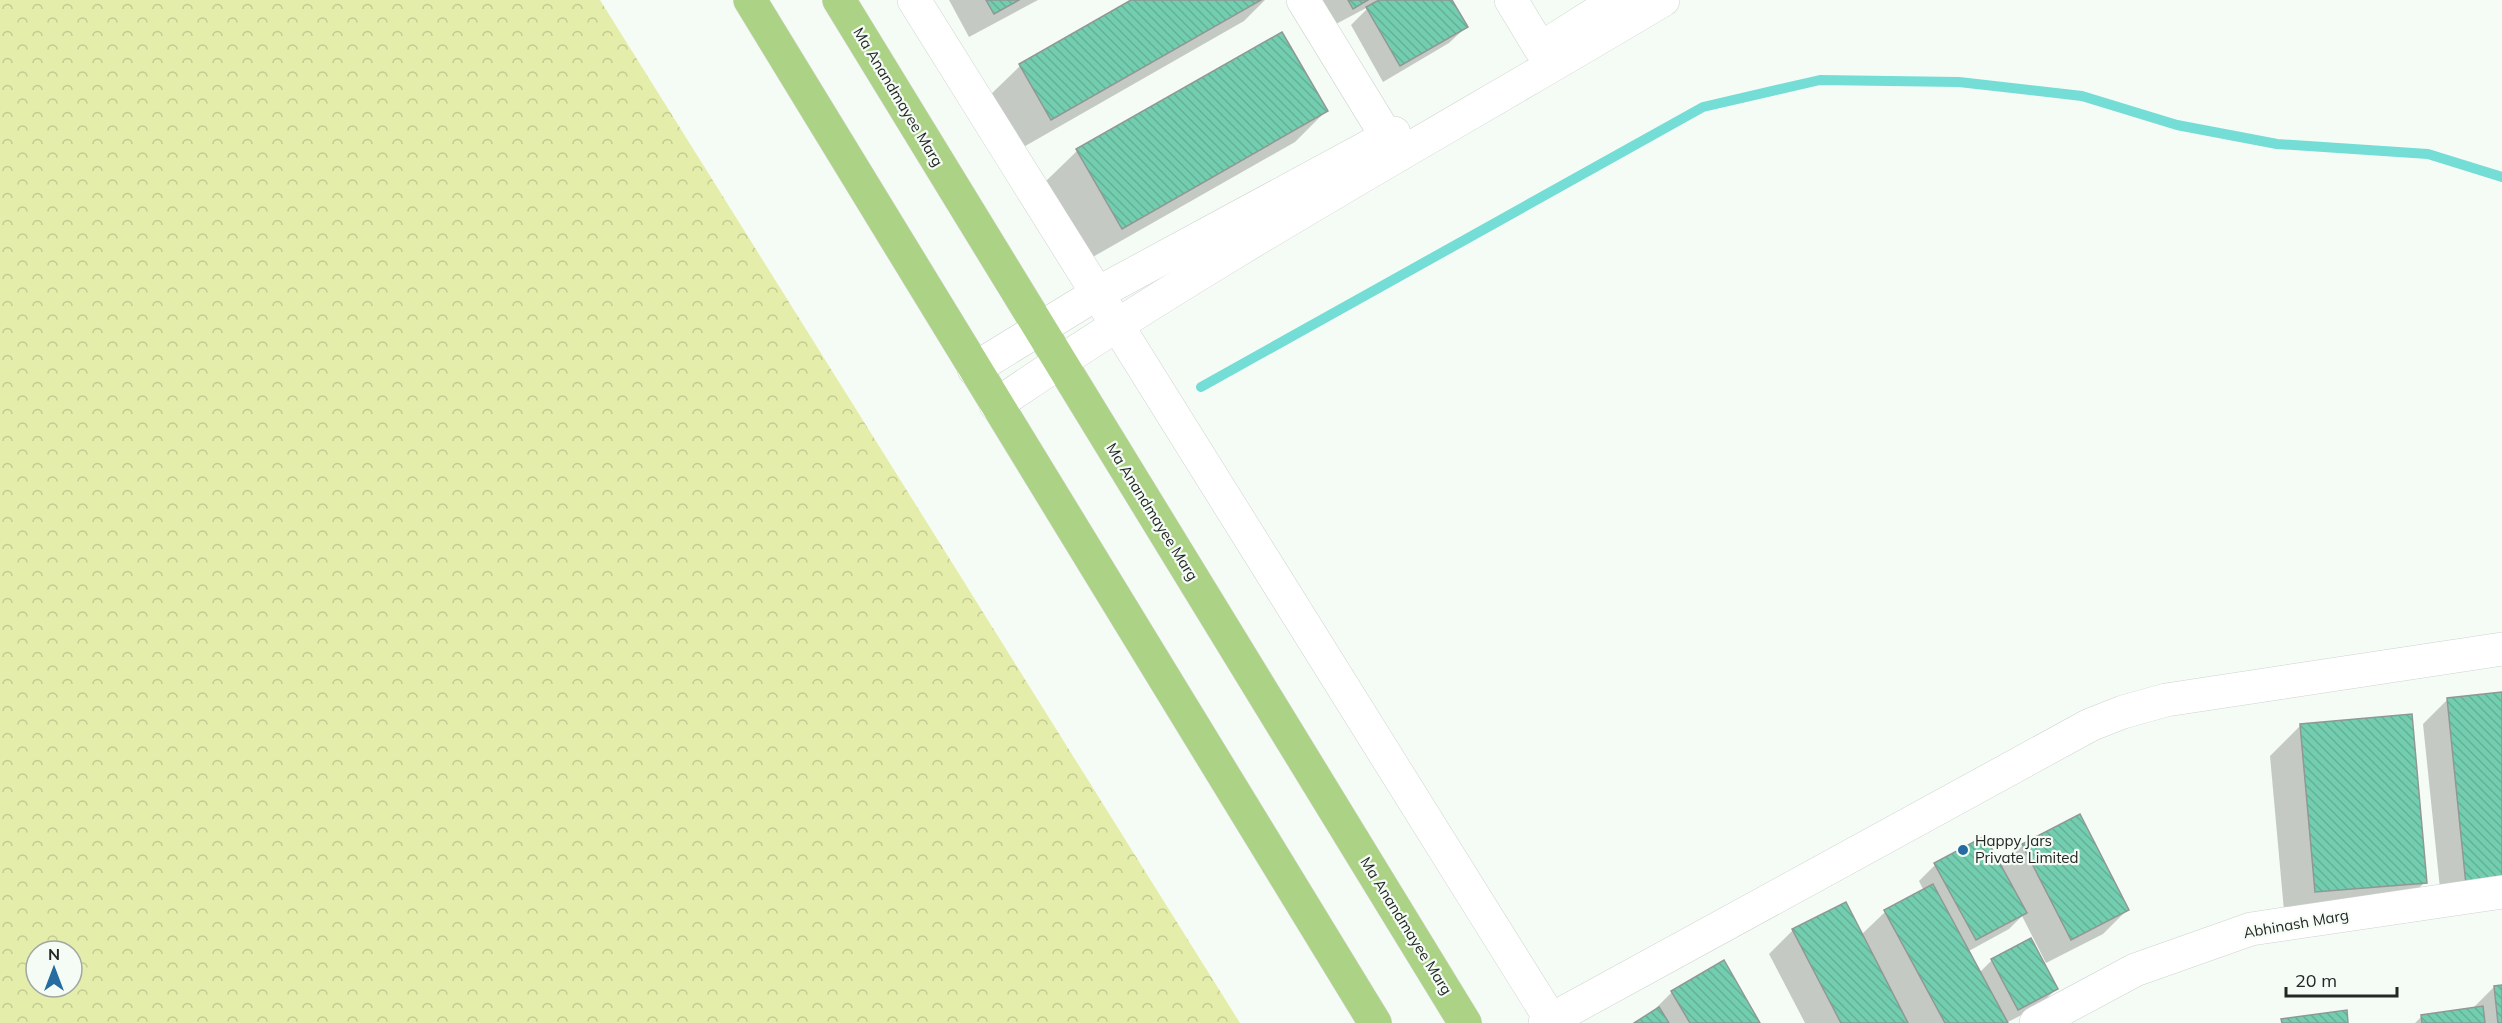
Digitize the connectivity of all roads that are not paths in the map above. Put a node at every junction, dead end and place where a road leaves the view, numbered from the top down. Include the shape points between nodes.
1 (750, 0) edge
2 (839, 0) edge
3 (914, 0) edge
4 (1303, 0) edge
5 (1511, 0) edge
6 (1617, 0) edge
7 (1663, 0) edge
8 (1540, 48) junction
9 (1387, 137) junction
10 (1098, 293) junction
11 (1117, 325) junction
12 (1039, 328) junction
13 (1059, 362) junction
14 (974, 369) junction
15 (996, 405) junction
16 (2502, 649) edge
17 (2502, 892) edge
18 (1550, 1022) edge
19 (1375, 1023) edge
20 (1465, 1023) edge
21 (2036, 1023) edge

1 - 14 main road
2 - 12 main road, Ma Anandmayee Marg
3 - 10 street
4 - 9 street
5 - 8 street
6 - 8 street
7 - 11 street
8 - 9 street
9 - 10 street
10 - 11 street
10 - 12 street
11 - 13 street
11 - 18 street
12 - 13 main road, Ma Anandmayee Marg
12 - 14 street
13 - 15 street
13 - 20 main road, Ma Anandmayee Marg
14 - 15 main road
15 - 19 main road
16 - 18 street via 2166,700 2101,720
17 - 21 street, Abhinash Marg via 2251,929 2135,970

